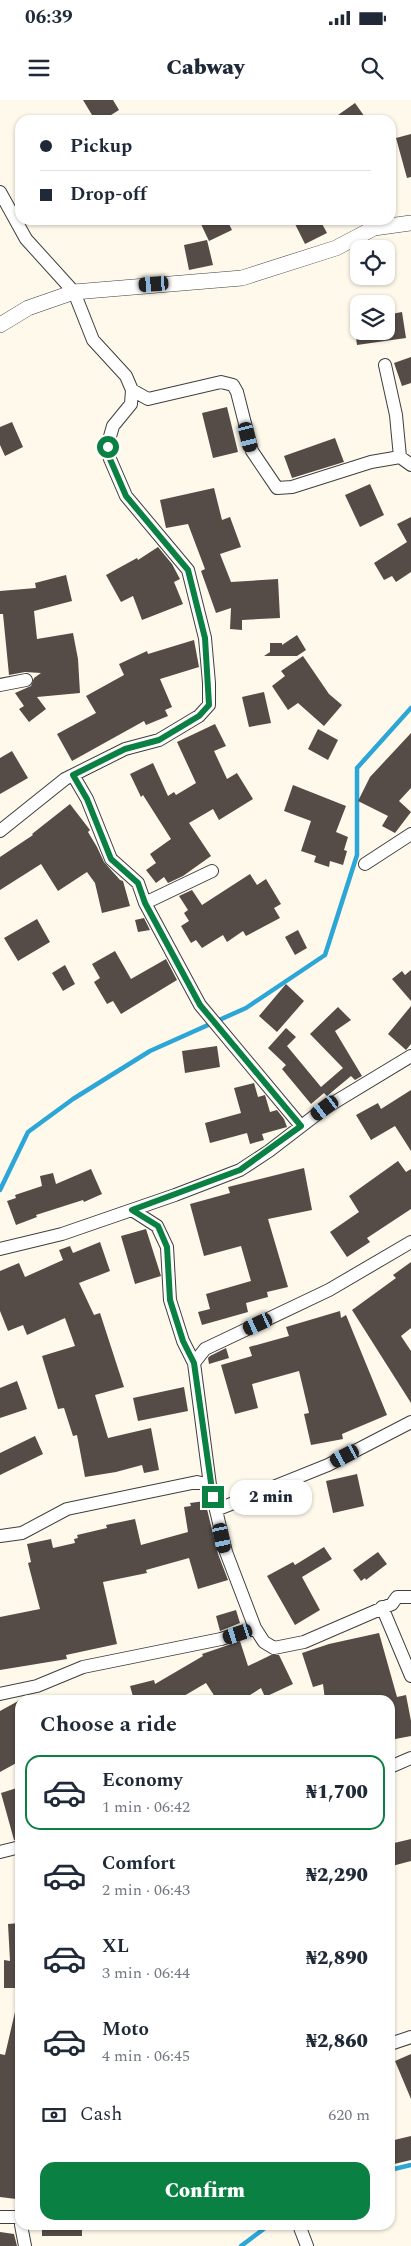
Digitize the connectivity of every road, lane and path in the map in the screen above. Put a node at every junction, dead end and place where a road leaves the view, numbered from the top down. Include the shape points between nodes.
1 (0, 192) edge
2 (15, 219) edge
3 (411, 223) edge
4 (18, 225) edge
5 (74, 292) junction
6 (0, 326) edge
7 (385, 365) dead end
8 (132, 390) junction
9 (400, 457) junction
10 (411, 465) edge
11 (26, 680) dead end
12 (0, 685) edge
13 (73, 775) junction
14 (0, 831) edge
15 (411, 834) edge
16 (365, 864) dead end
17 (212, 871) dead end
18 (145, 903) junction
19 (411, 1056) edge
20 (301, 1126) junction
21 (132, 1210) junction
22 (411, 1242) edge
23 (0, 1249) edge
24 (194, 1363) junction
25 (411, 1422) edge
26 (210, 1485) junction
27 (216, 1510) junction
28 (0, 1536) edge
29 (411, 1597) edge
30 (382, 1607) junction
31 (255, 1628) junction
32 (411, 1676) edge
33 (0, 1694) edge
34 (411, 1758) edge
35 (395, 1765) edge
36 (15, 1848) edge
37 (0, 1849) edge
38 (411, 2037) edge
39 (395, 2042) edge
40 (15, 2217) edge
41 (0, 2218) edge
42 (22, 2230) edge
43 (300, 2230) edge
44 (25, 2246) edge
45 (307, 2246) edge

1 - 2 street
3 - 5 street via 374,228 336,248 242,278
4 - 5 street via 26,239
5 - 6 street via 28,308
5 - 8 street via 93,340 126,376
7 - 9 street via 396,415
8 - 9 street via 148,399 221,382 233,386 252,452 277,488 292,487 371,462
8 - 13 street via 131,404 113,426 108,447 110,459 126,496 188,570 205,638 209,705 199,716 159,740 125,749
9 - 10 street
11 - 12 street
13 - 14 street
13 - 18 street via 87,799 111,859 138,883
15 - 16 street
17 - 18 street
18 - 20 street via 200,1005
19 - 20 street
20 - 21 street via 240,1170
21 - 23 street via 62,1234
21 - 24 street via 158,1226 167,1247 170,1300
22 - 24 street via 329,1290 205,1349
24 - 26 street
25 - 27 street via 328,1465
26 - 27 street
26 - 28 street via 197,1482 67,1509 22,1533
27 - 31 street via 226,1552
29 - 30 street via 397,1597 392,1604
30 - 31 street via 304,1642 281,1647 274,1648 264,1642
30 - 32 street
31 - 33 street via 221,1639 83,1667 37,1686
34 - 35 street
36 - 37 street
38 - 39 street
40 - 41 street
42 - 44 street
43 - 45 street

